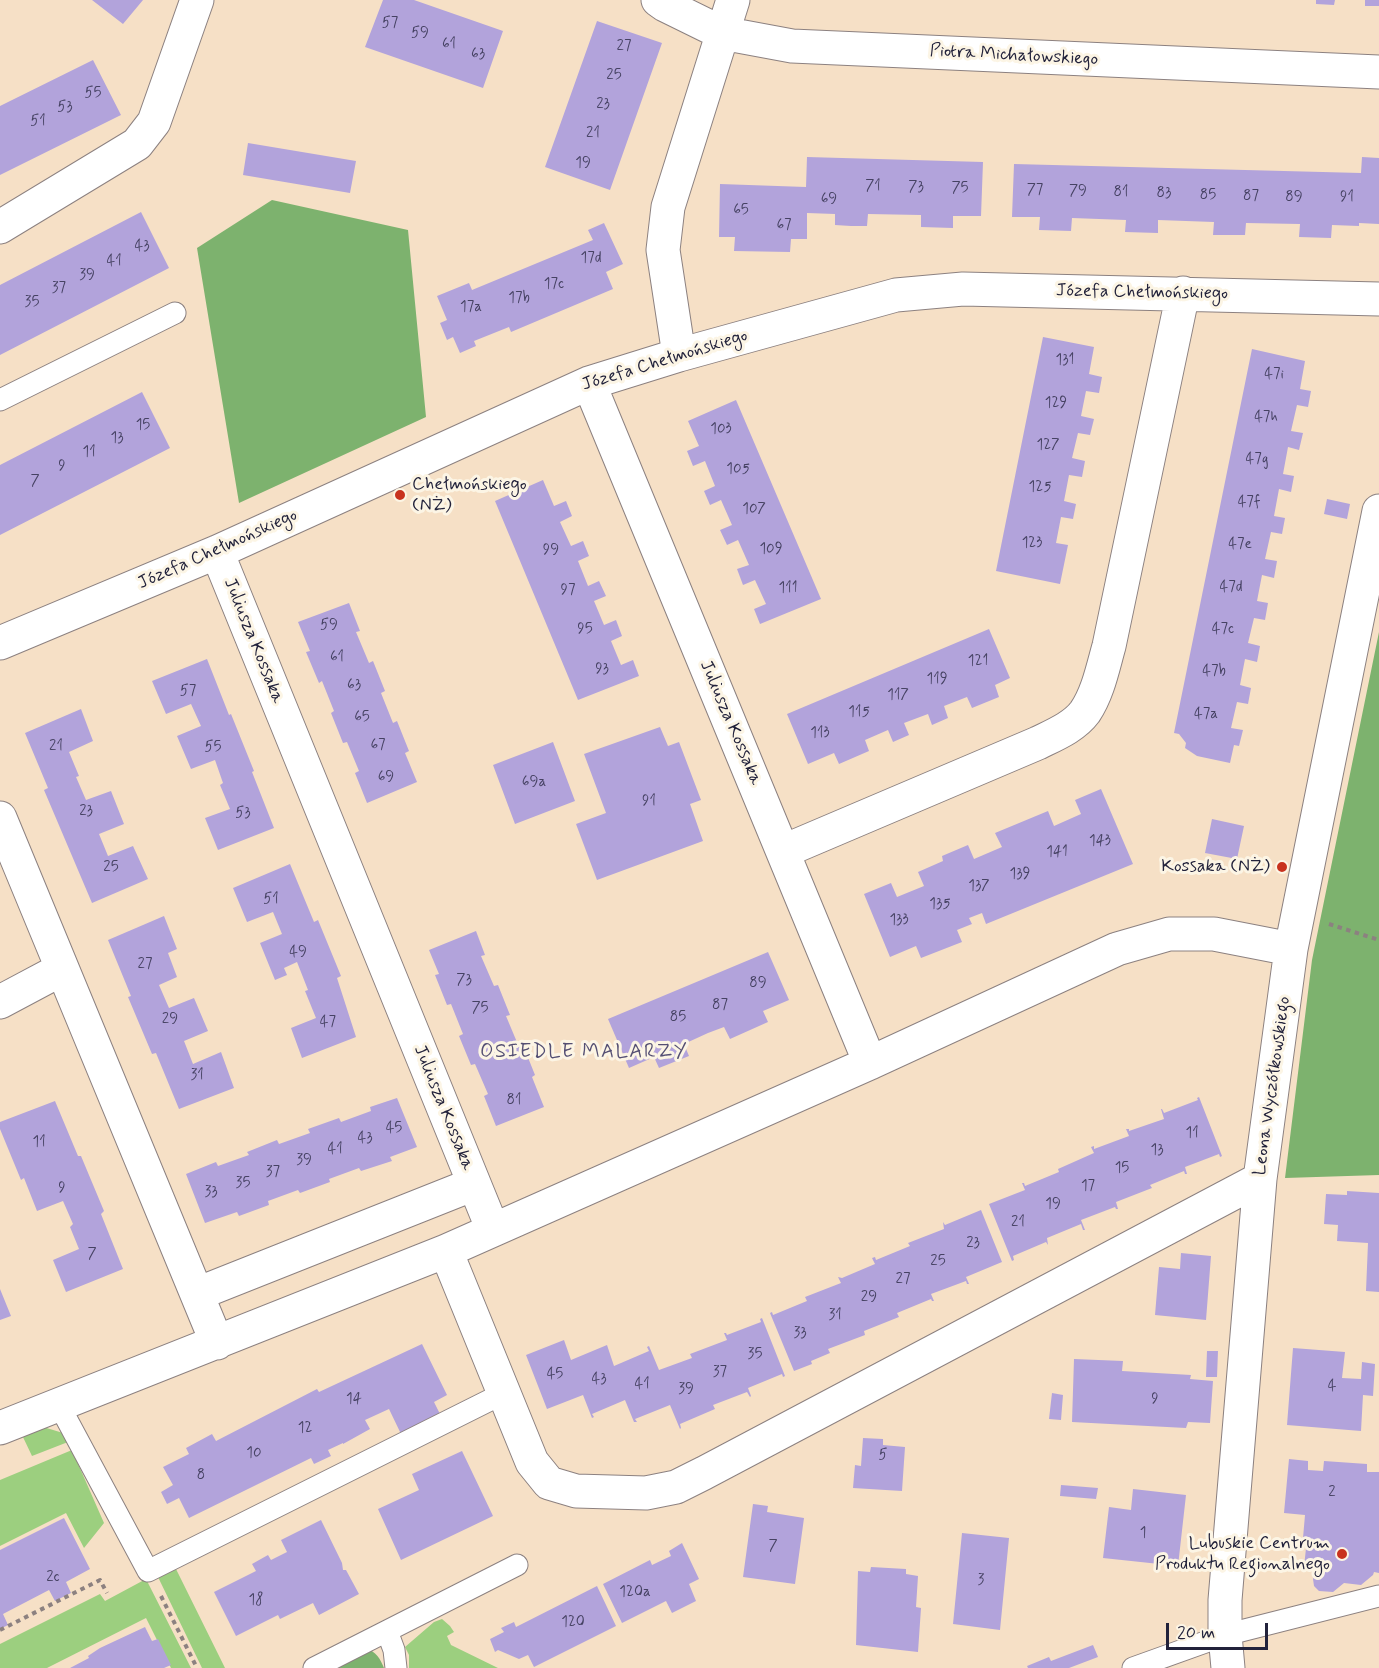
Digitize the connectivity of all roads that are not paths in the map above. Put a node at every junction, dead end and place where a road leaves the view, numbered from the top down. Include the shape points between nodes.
1 (197, 0) edge
2 (658, 0) edge
3 (733, 0) edge
4 (722, 33) junction
5 (1379, 72) edge
6 (0, 227) edge
7 (1183, 293) junction
8 (1379, 299) edge
9 (175, 313) dead end
10 (679, 355) junction
11 (589, 383) junction
12 (0, 400) edge
13 (1379, 511) edge
14 (217, 552) junction
15 (0, 643) edge
16 (0, 818) edge
17 (784, 851) junction
18 (1291, 949) junction
19 (62, 969) junction
20 (0, 1002) edge
21 (870, 1063) junction
22 (1260, 1179) junction
23 (474, 1184) junction
24 (493, 1230) junction
25 (446, 1251) junction
26 (197, 1294) junction
27 (216, 1343) junction
28 (504, 1393) junction
29 (59, 1405) junction
30 (0, 1428) edge
31 (517, 1566) dead end
32 (1379, 1596) edge
33 (387, 1631) junction
34 (1225, 1635) junction
35 (314, 1668) edge
36 (396, 1668) edge
37 (1133, 1668) edge
38 (1228, 1668) edge

1 - 6 street via 154,122 137,144
2 - 4 street, Piotra Michałowskiego
3 - 4 street
4 - 5 street, Piotra Michałowskiego via 792,46
4 - 10 street via 668,207 663,250
7 - 8 street, Józefa Chełmońskiego
7 - 10 street, Józefa Chełmońskiego via 963,290 896,295
7 - 17 street via 1109,646 1084,713 1064,730 1038,743
9 - 12 lane
10 - 11 street, Józefa Chełmońskiego
11 - 14 street, Józefa Chełmońskiego
11 - 17 street, Juliusza Kossaka
13 - 18 street, Leona Wyczółkowskiego
14 - 15 street, Józefa Chełmońskiego
14 - 23 street, Juliusza Kossaka
16 - 19 street
17 - 21 street, Juliusza Kossaka
18 - 21 street via 1214,934 1169,934 1117,949
18 - 22 street, Leona Wyczółkowskiego
19 - 20 street
19 - 26 street
21 - 24 street
22 - 28 street via 676,1486 646,1493 576,1491 549,1484 532,1462
22 - 34 street, Leona Wyczółkowskiego
23 - 24 street, Juliusza Kossaka
23 - 26 street
24 - 25 street
25 - 27 street
25 - 28 street
26 - 27 street
27 - 29 street
28 - 29 lane via 148,1571
29 - 30 street
31 - 33 lane
32 - 34 lane
33 - 35 lane
33 - 36 lane
34 - 37 lane
34 - 38 street, Leona Wyczółkowskiego

